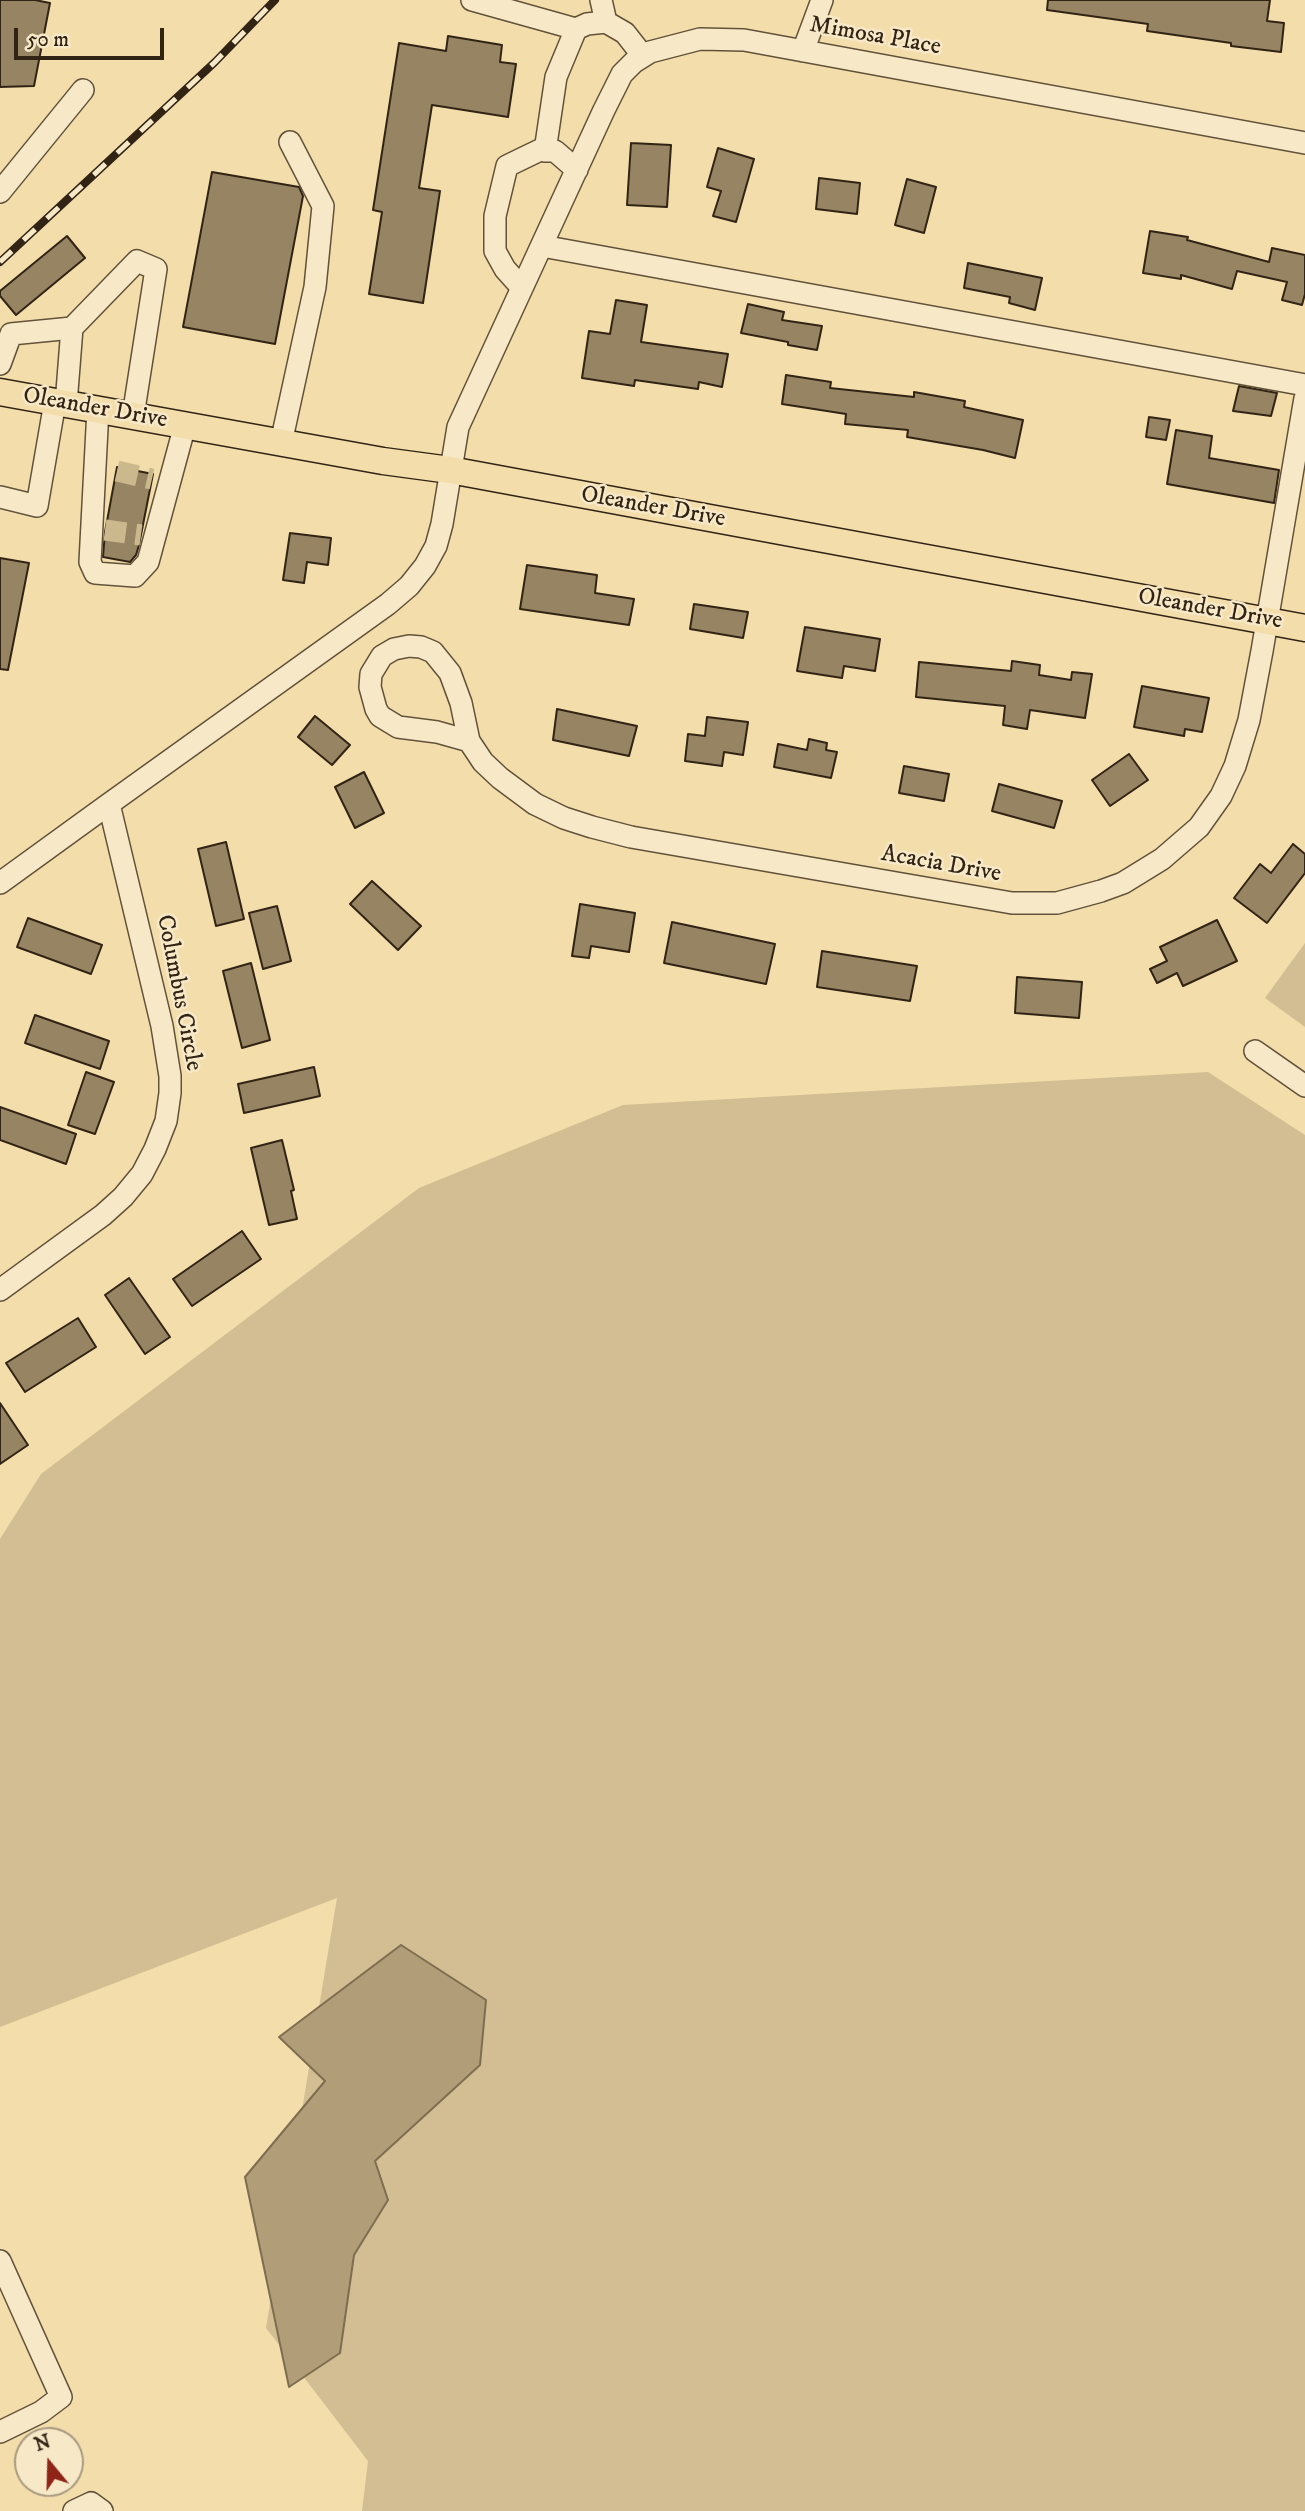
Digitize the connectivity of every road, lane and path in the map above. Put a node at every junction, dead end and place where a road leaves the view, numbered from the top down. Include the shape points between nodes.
1 (472, 0) edge
2 (601, 0) edge
3 (822, 0) edge
4 (607, 22) junction
5 (576, 29) junction
6 (803, 51) junction
7 (643, 56) junction
8 (83, 90) dead end
9 (290, 142) dead end
10 (1305, 143) edge
11 (545, 151) junction
12 (576, 170) junction
13 (0, 192) edge
14 (542, 246) junction
15 (522, 288) junction
16 (72, 328) junction
17 (0, 364) edge
18 (1305, 385) edge
19 (0, 392) edge
20 (1305, 398) edge
21 (60, 403) junction
22 (98, 410) junction
23 (132, 416) junction
24 (185, 425) junction
25 (281, 443) junction
26 (450, 470) junction
27 (0, 497) edge
28 (1267, 621) junction
29 (1305, 628) edge
30 (468, 741) junction
31 (109, 804) junction
32 (0, 883) edge
33 (1255, 1051) dead end
34 (1305, 1086) edge
35 (0, 1290) edge
36 (0, 2261) edge
37 (0, 2432) edge
38 (74, 2511) edge
39 (102, 2511) edge

1 - 5 street
2 - 4 street
3 - 6 street
4 - 5 street
4 - 7 street via 625,33
5 - 11 street via 556,78
6 - 7 street, Mimosa Place via 744,40 700,38
6 - 10 street, Mimosa Place
7 - 12 street, Mimosa Place via 622,74
8 - 13 street
9 - 25 street via 323,206 315,287
11 - 12 street via 555,151
11 - 15 street via 507,166 495,216 495,251
12 - 14 street, Mimosa Place
14 - 15 street, Mimosa Place
14 - 18 street
15 - 26 street, Mimosa Place via 458,427
16 - 17 street via 11,334
16 - 21 street
16 - 23 street via 137,261 156,269
19 - 21 main road, Oleander Drive
20 - 28 street, Acacia Drive
21 - 22 main road, Oleander Drive
21 - 27 street via 37,506
22 - 23 main road, Oleander Drive
22 - 24 street via 105,476 90,562 95,573 135,576 148,562 148,537 159,487
23 - 24 main road, Oleander Drive
24 - 25 main road, Oleander Drive
25 - 26 main road, Oleander Drive
26 - 28 main road, Oleander Drive
26 - 31 street via 436,546 409,586
28 - 29 main road, Oleander Drive
28 - 30 street, Acacia Drive via 1241,751 1212,811 1180,844 1143,872 1101,891 1057,903 972,898 592,827 535,804 483,761
30 - 30 street, Acacia Drive via 456,687 433,652 409,646 382,656 371,674 370,687 380,716 398,727
31 - 32 street
31 - 35 street, Columbus Circle via 162,1026 170,1076 166,1121 142,1174 122,1197
33 - 34 street
36 - 37 street via 61,2398
38 - 39 street via 91,2503

